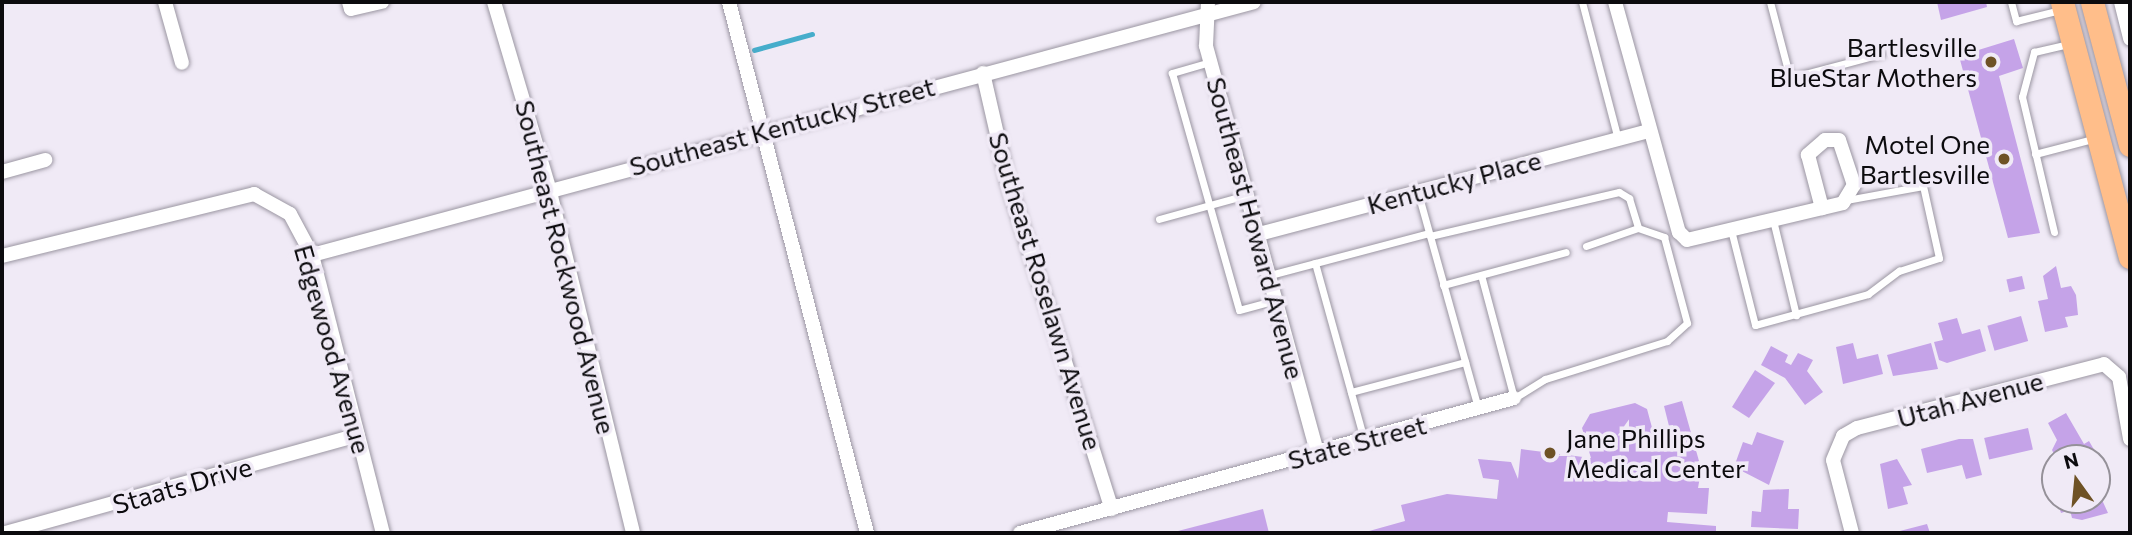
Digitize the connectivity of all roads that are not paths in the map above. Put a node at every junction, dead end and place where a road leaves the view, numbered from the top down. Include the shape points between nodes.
1 (165, 2) edge
2 (349, 2) edge
3 (382, 2) edge
4 (495, 2) edge
5 (729, 2) edge
6 (1254, 2) edge
7 (1582, 2) edge
8 (1615, 2) edge
9 (1770, 2) edge
10 (2011, 2) edge
11 (2092, 2) edge
12 (2121, 2) edge
13 (2063, 6) edge
14 (1208, 8) edge
15 (2130, 38) edge
16 (2073, 43) junction
17 (1881, 54) dead end
18 (182, 62) dead end
19 (1211, 62) junction
20 (983, 73) junction
21 (763, 131) junction
22 (1650, 131) junction
23 (2099, 137) junction
24 (1618, 139) junction
25 (2130, 145) edge
26 (2035, 154) junction
27 (45, 160) dead end
28 (2, 172) edge
29 (549, 188) junction
30 (1418, 192) junction
31 (1248, 194) junction
32 (1847, 200) junction
33 (1210, 205) junction
34 (1822, 208) junction
35 (1159, 219) dead end
36 (1773, 219) junction
37 (1638, 228) junction
38 (1731, 230) junction
39 (2054, 232) dead end
40 (1259, 234) junction
41 (1429, 235) junction
42 (1586, 246) dead end
43 (2129, 251) edge
44 (1566, 252) dead end
45 (312, 255) junction
46 (2, 256) edge
47 (1315, 263) junction
48 (1270, 275) junction
49 (1481, 275) junction
50 (1443, 285) junction
51 (1276, 300) junction
52 (1796, 315) junction
53 (1465, 362) junction
54 (1351, 392) junction
55 (1514, 398) junction
56 (1478, 408) junction
57 (358, 435) junction
58 (1364, 439) junction
59 (2130, 439) edge
60 (1317, 453) junction
61 (1112, 509) junction
62 (63, 526) edge
63 (5, 533) edge
64 (383, 533) edge
65 (633, 533) edge
66 (867, 533) edge
67 (1020, 533) edge
68 (1852, 533) edge

1 - 18 street
2 - 3 street via 351,9
4 - 29 street, Southeast Rockwood Avenue
5 - 21 street
6 - 14 street, Southeast Kentucky Street
7 - 24 lane
8 - 22 street
9 - 17 lane via 1790,78
10 - 13 lane via 2016,21
11 - 25 highway
12 - 15 street
13 - 16 highway
14 - 19 street, Southeast Howard Avenue
14 - 20 street, Southeast Kentucky Street
16 - 23 highway
16 - 26 lane via 2034,52 2022,97
19 - 31 street, Southeast Howard Avenue
19 - 33 lane via 1172,73
20 - 21 street, Southeast Kentucky Street
20 - 61 street, Southeast Roselawn Avenue via 1008,182
21 - 29 street, Southeast Kentucky Street
21 - 66 street
22 - 24 street, Kentucky Place
22 - 38 street via 1679,232 1687,240
23 - 26 lane
23 - 43 highway
24 - 30 street, Kentucky Place
26 - 39 lane
27 - 28 street
29 - 45 street, Southeast Kentucky Street
29 - 65 street, Southeast Rockwood Avenue
30 - 40 street, Kentucky Place
30 - 41 lane
31 - 33 lane
31 - 40 street, Southeast Howard Avenue
32 - 34 street
32 - 34 street via 1854,185 1844,144 1825,141 1808,155
32 - 52 lane via 1923,186 1939,258 1899,271 1868,294
33 - 35 lane
33 - 51 lane via 1239,310
34 - 36 street
36 - 38 street
36 - 52 lane
37 - 41 lane via 1629,198 1606,190
37 - 42 lane
37 - 55 lane, State Street via 1664,237 1685,330 1545,379
38 - 52 lane via 1755,325
40 - 48 street, Southeast Howard Avenue
41 - 47 lane
41 - 50 lane
44 - 49 lane
45 - 46 street, Edgewood Avenue via 290,214 254,194
45 - 57 street, Edgewood Avenue
47 - 48 lane
47 - 54 lane
48 - 51 street, Southeast Howard Avenue
49 - 50 lane
49 - 55 lane
50 - 53 lane
51 - 60 street, Southeast Howard Avenue
53 - 54 lane
53 - 56 lane
54 - 58 lane
55 - 56 street, State Street
56 - 58 street, State Street
57 - 62 street, Staats Drive
57 - 64 street, Edgewood Avenue
58 - 60 street, State Street
59 - 68 street, Utah Avenue via 2119,377 2112,366 2096,364 1857,428 1836,447 1834,472
60 - 61 street, State Street
61 - 67 street, State Street
62 - 63 street, Staats Drive

